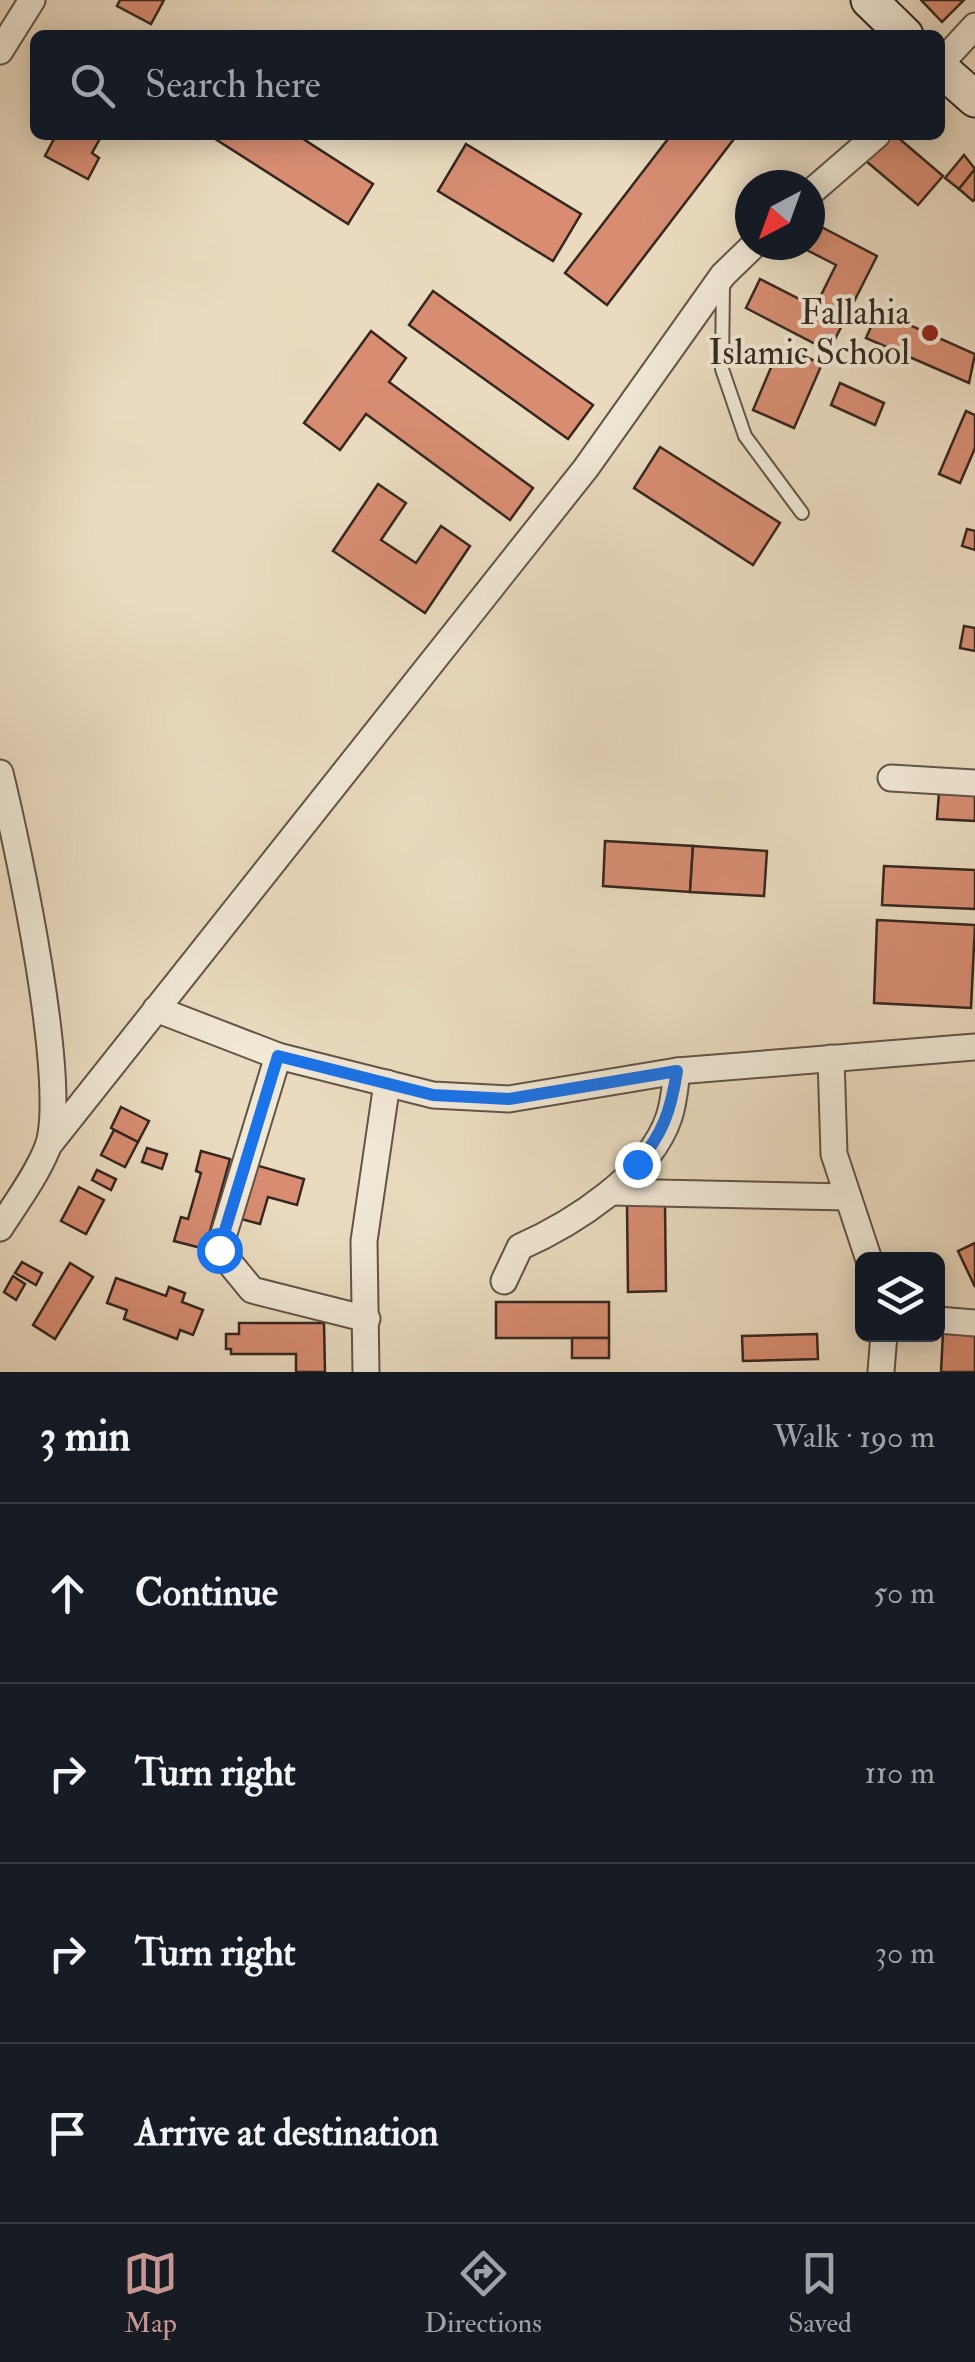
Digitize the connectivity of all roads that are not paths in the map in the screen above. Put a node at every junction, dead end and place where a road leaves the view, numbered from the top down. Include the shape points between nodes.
1 (32, 0) edge
2 (869, 0) edge
3 (975, 26) edge
4 (900, 30) edge
5 (0, 51) edge
6 (945, 60) edge
7 (945, 71) edge
8 (975, 98) edge
9 (872, 140) edge
10 (825, 180) edge
11 (739, 260) edge
12 (724, 275) junction
13 (802, 513) dead end
14 (0, 773) edge
15 (891, 778) dead end
16 (975, 783) edge
17 (10, 851) edge
18 (156, 1009) junction
19 (975, 1047) edge
20 (278, 1056) junction
21 (831, 1058) junction
22 (677, 1071) junction
23 (387, 1083) junction
24 (48, 1146) junction
25 (610, 1192) junction
26 (848, 1196) junction
27 (0, 1228) edge
28 (866, 1252) edge
29 (504, 1281) dead end
30 (367, 1319) junction
31 (945, 1321) edge
32 (975, 1324) edge
33 (883, 1342) edge
34 (366, 1372) edge
35 (881, 1372) edge

1 - 5 street
2 - 4 street
3 - 6 street
7 - 8 street
9 - 10 street
11 - 12 street
12 - 13 lane via 722,369 745,436
12 - 18 street via 586,468
14 - 17 street
15 - 16 street
17 - 24 street via 52,1081
18 - 20 street
18 - 24 street
19 - 21 street
20 - 23 street
20 - 30 street via 219,1250 252,1290
21 - 22 street
21 - 26 street via 834,1154
22 - 23 street via 509,1099 433,1095
22 - 25 street via 670,1117 659,1139
23 - 30 street via 364,1241
24 - 27 street
25 - 26 street
25 - 29 street via 562,1228 520,1247
26 - 28 street
30 - 34 street
31 - 32 street
33 - 35 street

